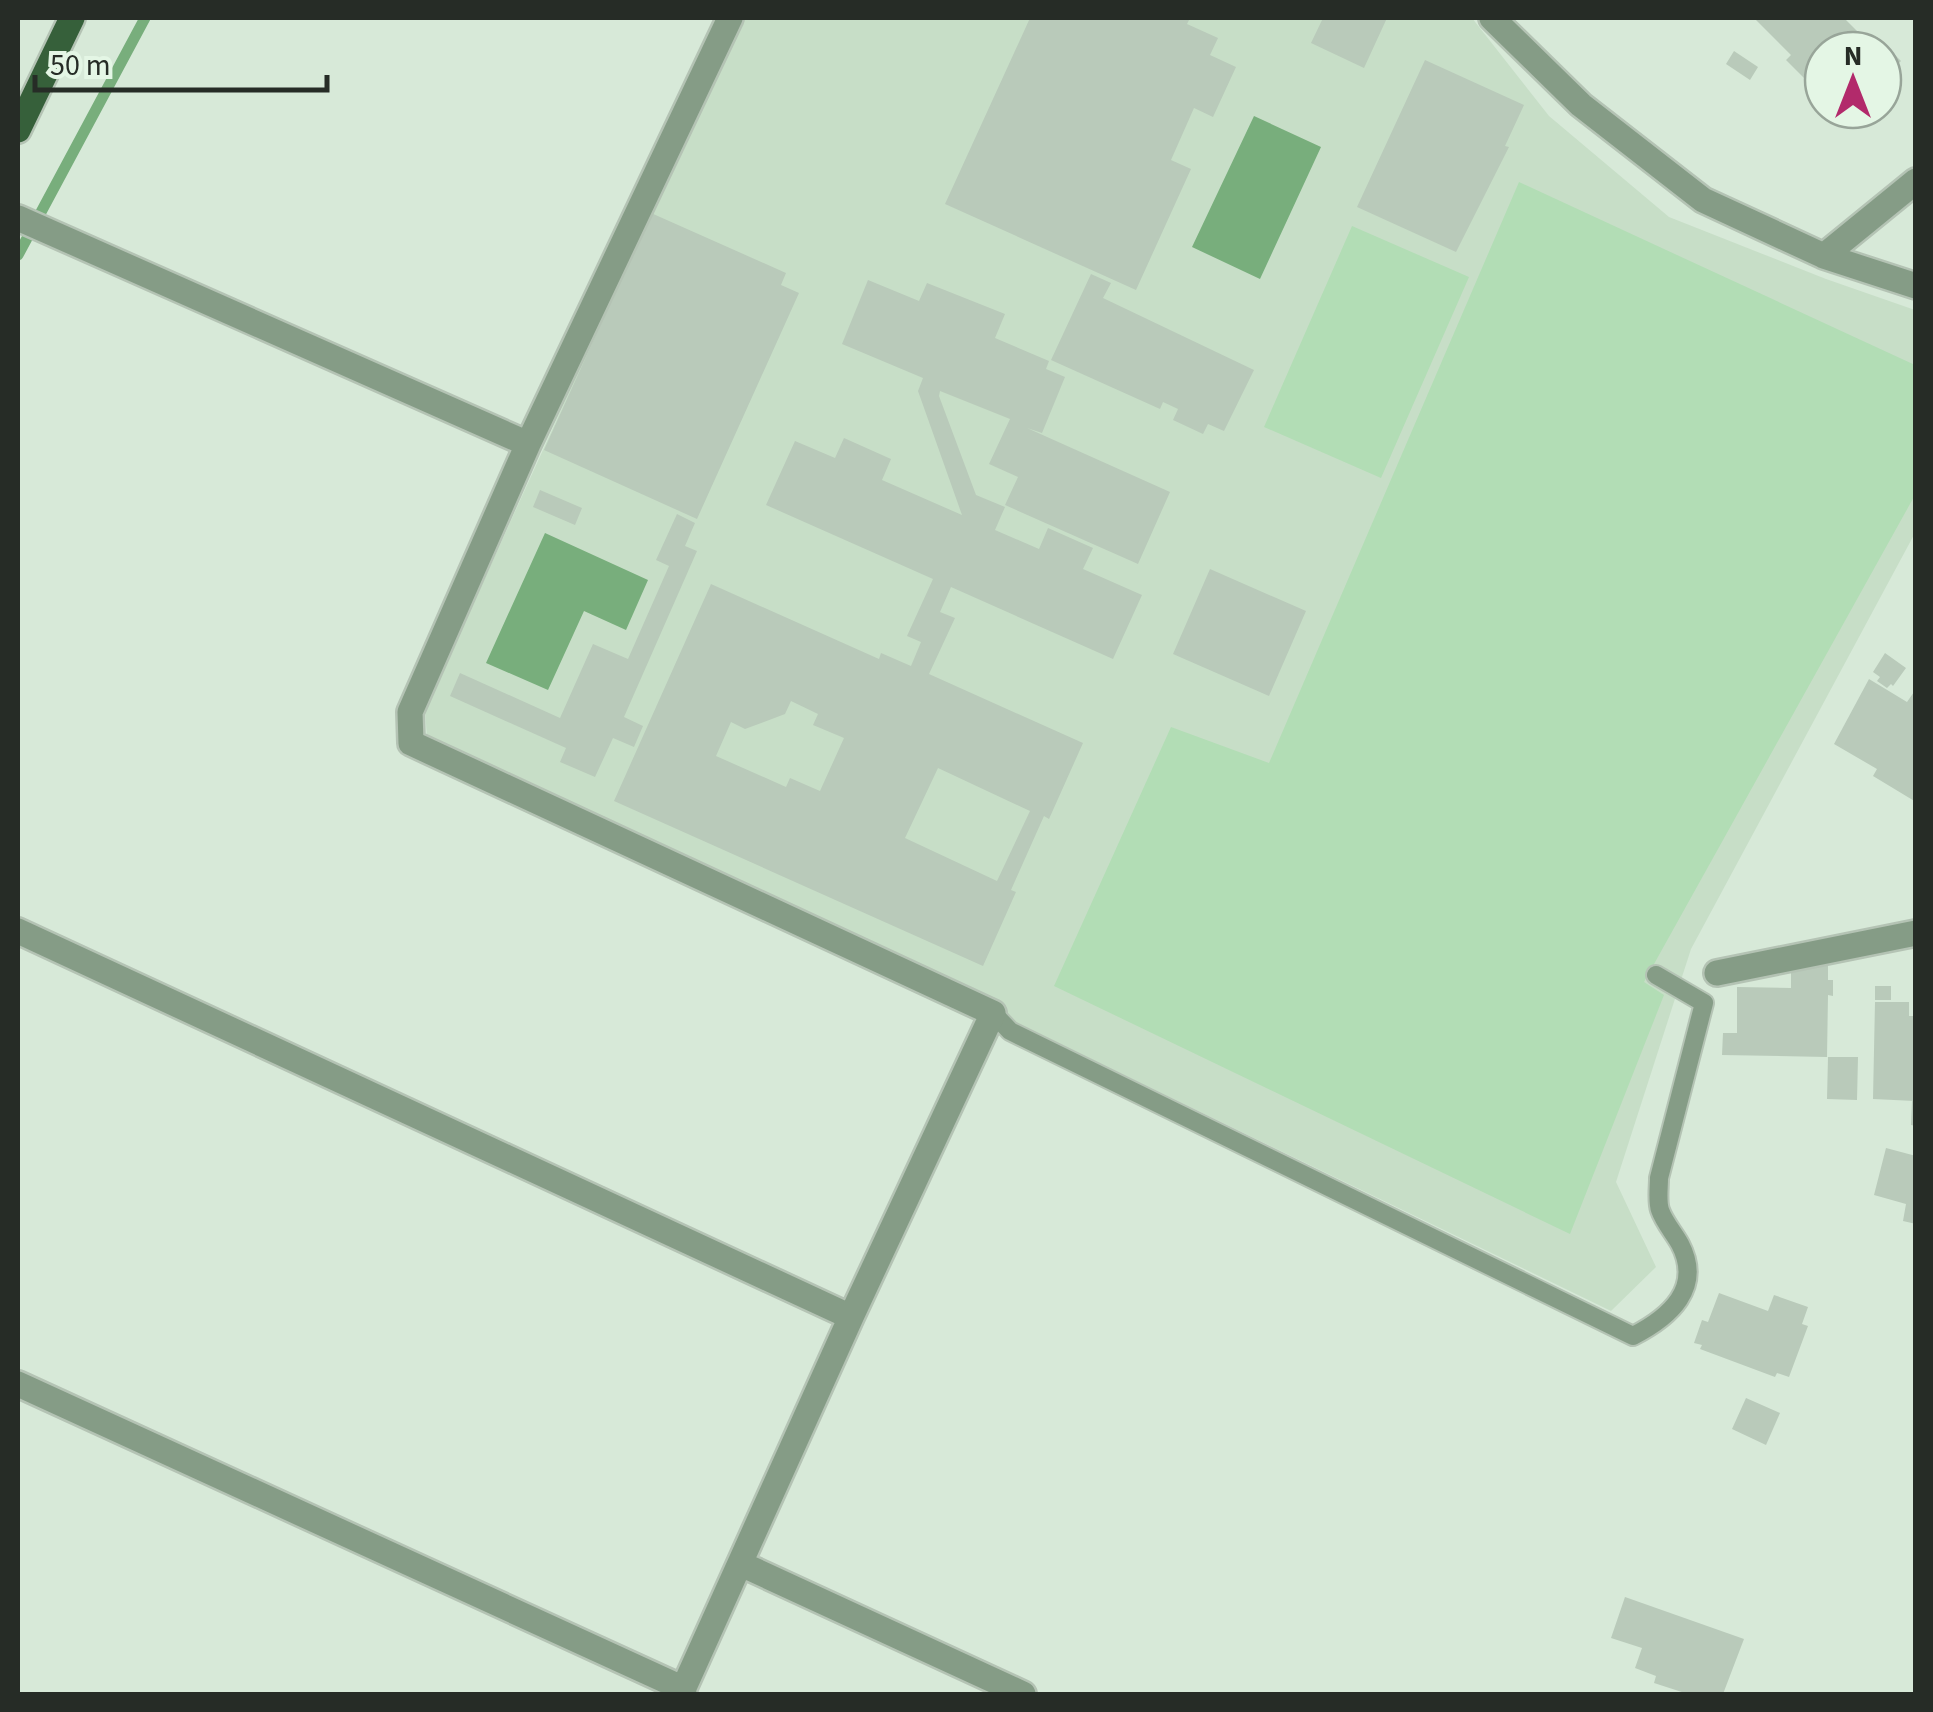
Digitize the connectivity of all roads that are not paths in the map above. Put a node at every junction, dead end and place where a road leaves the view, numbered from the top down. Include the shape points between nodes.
1 (72, 18) edge
2 (730, 18) edge
3 (1492, 18) edge
4 (18, 130) edge
5 (1916, 181) edge
6 (19, 218) edge
7 (1824, 256) junction
8 (1916, 286) edge
9 (528, 444) junction
10 (18, 931) edge
11 (1916, 933) edge
12 (1717, 973) dead end
13 (1656, 975) dead end
14 (993, 1014) junction
15 (851, 1317) junction
16 (18, 1384) edge
17 (740, 1564) junction
18 (683, 1691) edge
19 (1024, 1694) edge

1 - 4 main road
2 - 9 street
3 - 7 street via 1581,105 1703,200
5 - 7 street
6 - 9 street
7 - 8 street
9 - 14 street via 410,712 411,743
10 - 15 street
11 - 12 street
13 - 14 lane via 1704,1003 1658,1178 1658,1208 1682,1248 1688,1278 1661,1322 1634,1336 1010,1031
14 - 15 street
15 - 17 street
16 - 18 street
17 - 18 street
17 - 19 street

